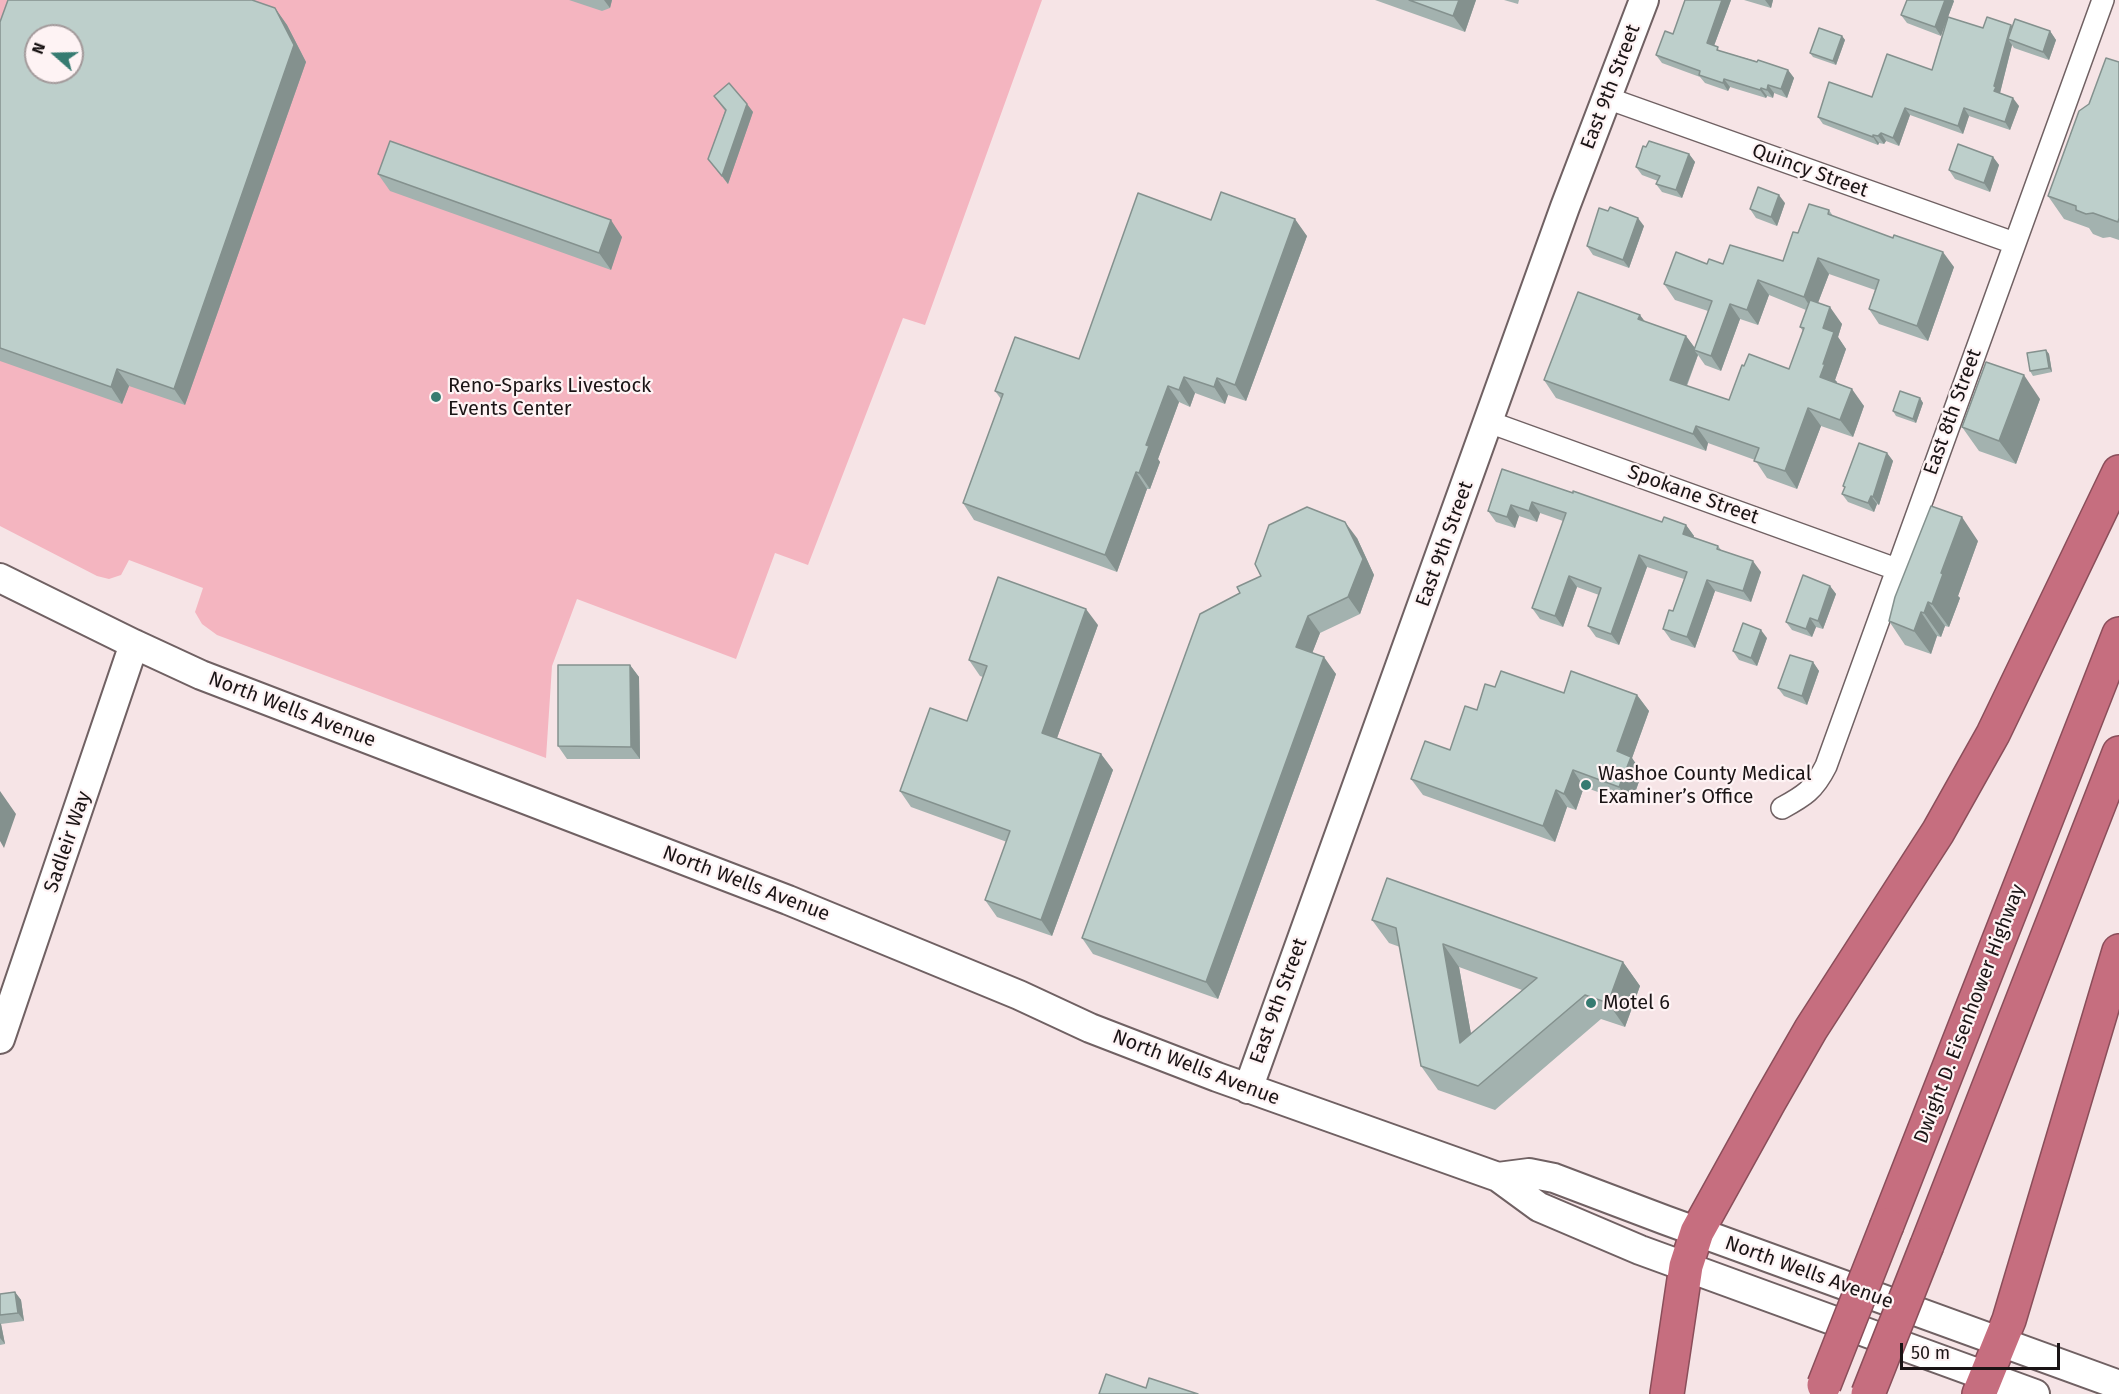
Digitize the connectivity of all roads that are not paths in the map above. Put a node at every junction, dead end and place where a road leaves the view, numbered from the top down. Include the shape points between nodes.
1 (1644, 0) edge
2 (2103, 0) edge
3 (1607, 98) junction
4 (2014, 243) junction
5 (1489, 422) junction
6 (2119, 472) edge
7 (1896, 569) junction
8 (0, 578) edge
9 (2119, 634) edge
10 (134, 644) junction
11 (2119, 753) edge
12 (1782, 808) dead end
13 (2119, 951) edge
14 (0, 1039) edge
15 (1248, 1089) junction
16 (1498, 1177) junction
17 (1697, 1232) junction
18 (1686, 1266) junction
19 (2002, 1342) junction
20 (1983, 1385) edge
21 (2119, 1385) edge
22 (1823, 1390) edge
23 (1667, 1394) edge
24 (1868, 1394) edge
25 (2035, 1394) edge

1 - 3 main road, East 9th Street
2 - 4 street, East 8th Street
3 - 4 street, Quincy Street
3 - 5 main road, East 9th Street
4 - 7 street, East 8th Street
5 - 7 street, Spokane Street
5 - 15 main road, East 9th Street
6 - 17 highway via 1971,773 1938,832 1811,1029
7 - 12 street, East 8th Street via 1826,766 1809,792
8 - 10 main road, North Wells Avenue
9 - 22 highway, Dwight D. Eisenhower Highway, bridge
10 - 14 main road, Sadleir Way
10 - 15 main road, North Wells Avenue via 201,675 788,900 1090,1028
11 - 24 highway, bridge
13 - 19 highway
15 - 16 main road, North Wells Avenue
16 - 17 main road, North Wells Avenue via 1529,1173 1554,1178
16 - 18 main road, North Wells Avenue via 1539,1207
17 - 18 highway
17 - 19 main road, North Wells Avenue
18 - 20 main road, North Wells Avenue
18 - 23 highway
19 - 20 highway
19 - 21 main road, North Wells Avenue
20 - 25 main road, North Wells Avenue

